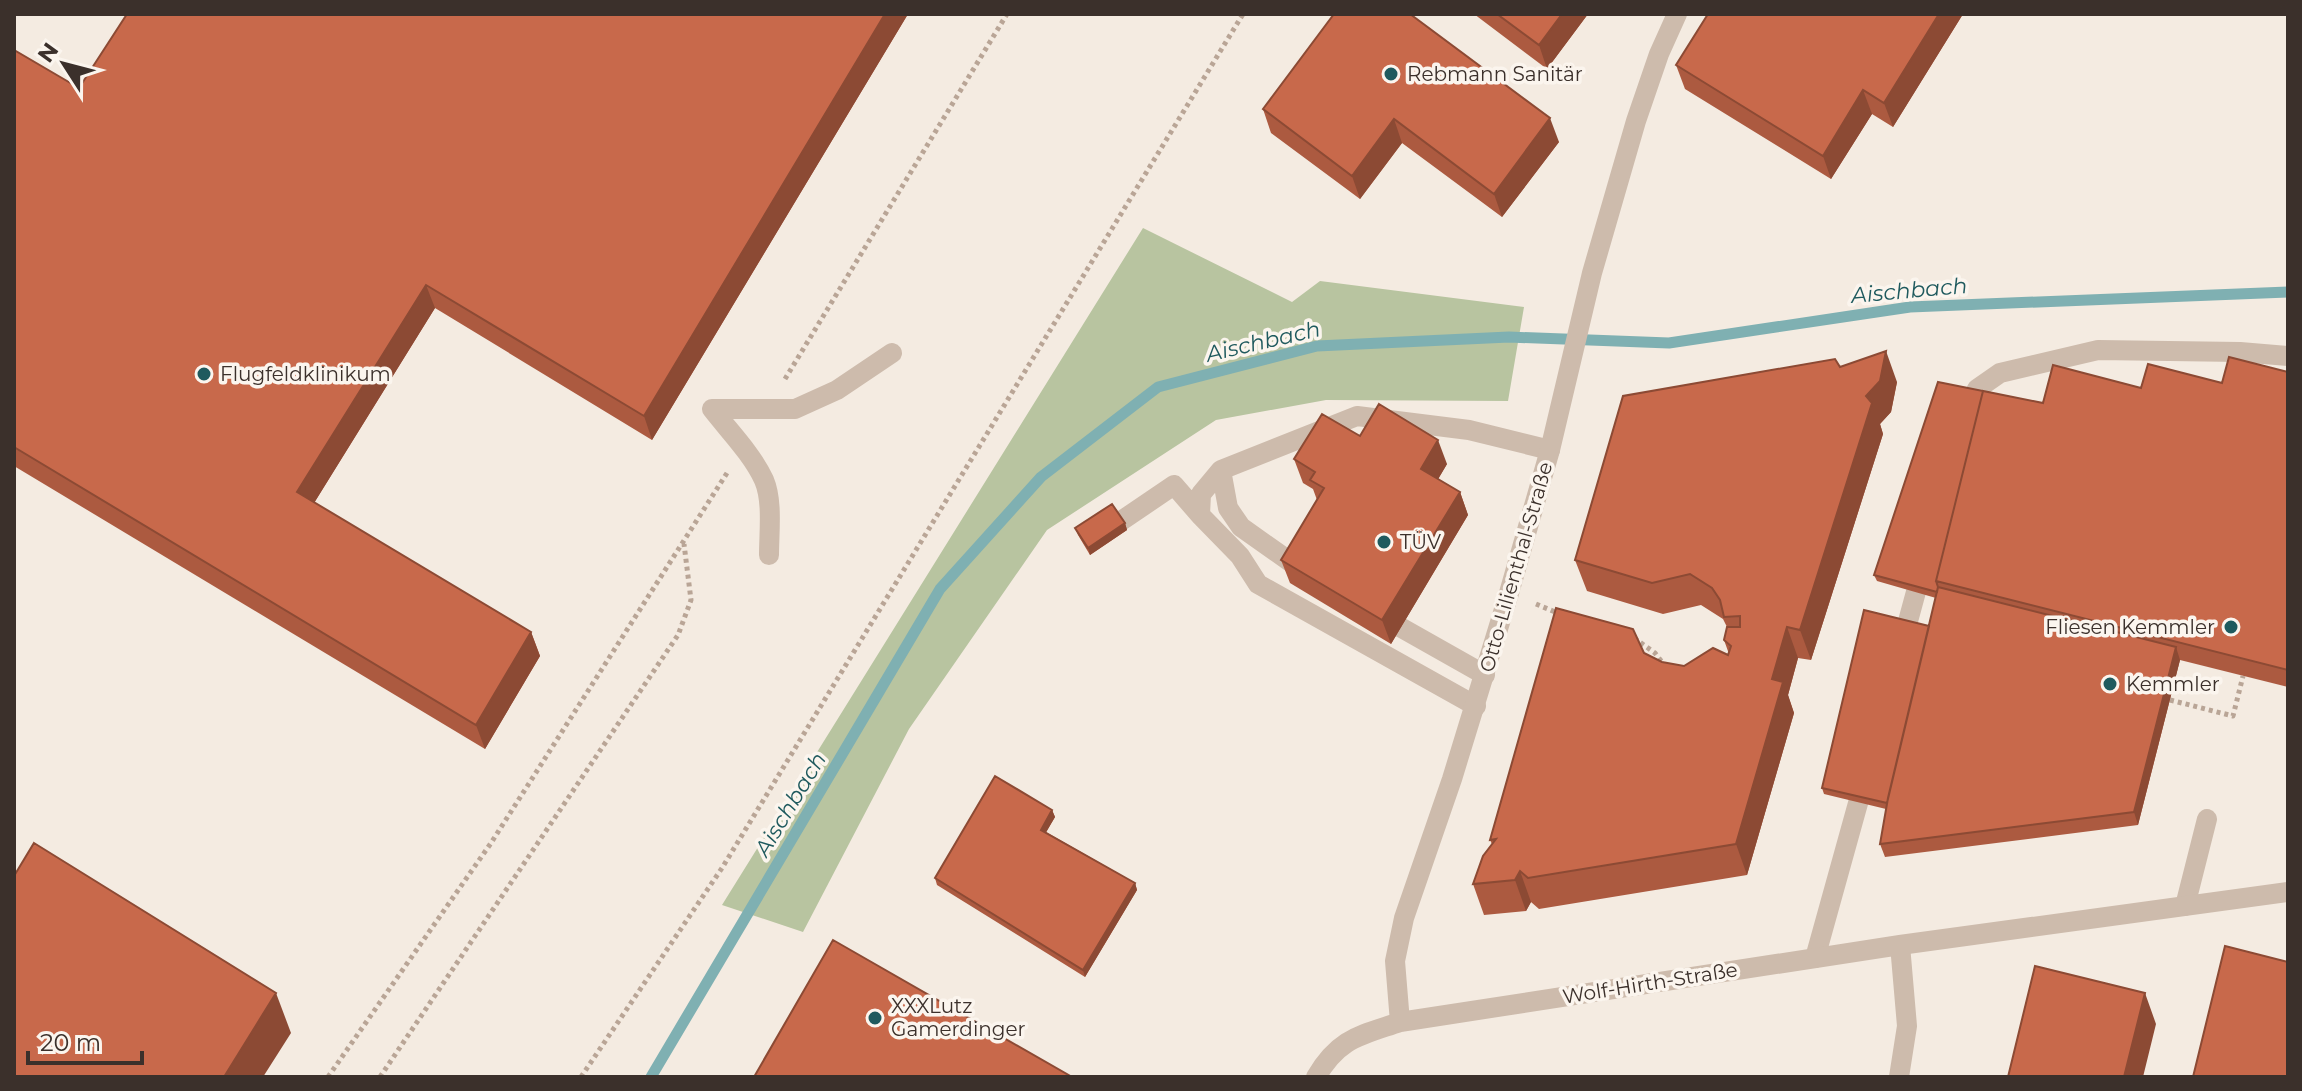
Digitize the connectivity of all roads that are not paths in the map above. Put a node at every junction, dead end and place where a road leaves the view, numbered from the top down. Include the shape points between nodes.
1 (1677, 14) edge
2 (892, 353) dead end
3 (2288, 356) edge
4 (1961, 429) edge
5 (1550, 450) junction
6 (1221, 470) junction
7 (1200, 515) junction
8 (1121, 521) edge
9 (1928, 550) edge
10 (769, 555) dead end
11 (1299, 568) edge
12 (1400, 627) edge
13 (1894, 671) edge
14 (1485, 675) junction
15 (1476, 706) junction
16 (1869, 762) edge
17 (2207, 819) dead end
18 (2288, 892) edge
19 (2185, 906) junction
20 (1900, 945) junction
21 (1815, 958) junction
22 (1400, 1022) junction
23 (1316, 1077) edge
24 (1899, 1077) edge

1 - 5 street, Otto-Lilienthal-Straße via 1636,121 1592,273
2 - 10 street via 837,390 795,409 712,409 765,482
3 - 4 street via 2098,350 2000,373 1977,389
5 - 6 street via 1469,430 1357,416
5 - 14 street, Otto-Lilienthal-Straße
6 - 7 street via 1201,494
6 - 11 street via 1228,508 1241,527
7 - 8 street via 1174,485
7 - 15 street via 1240,556 1258,584
9 - 13 street
12 - 14 street
14 - 15 street, Otto-Lilienthal-Straße
15 - 22 street, Otto-Lilienthal-Straße via 1404,918 1395,961
16 - 21 street
17 - 19 street
18 - 19 street, Wolf-Hirth-Straße
19 - 20 street, Wolf-Hirth-Straße
20 - 21 street, Wolf-Hirth-Straße
20 - 24 street via 1907,1026
21 - 22 street, Wolf-Hirth-Straße
22 - 23 street via 1346,1041

